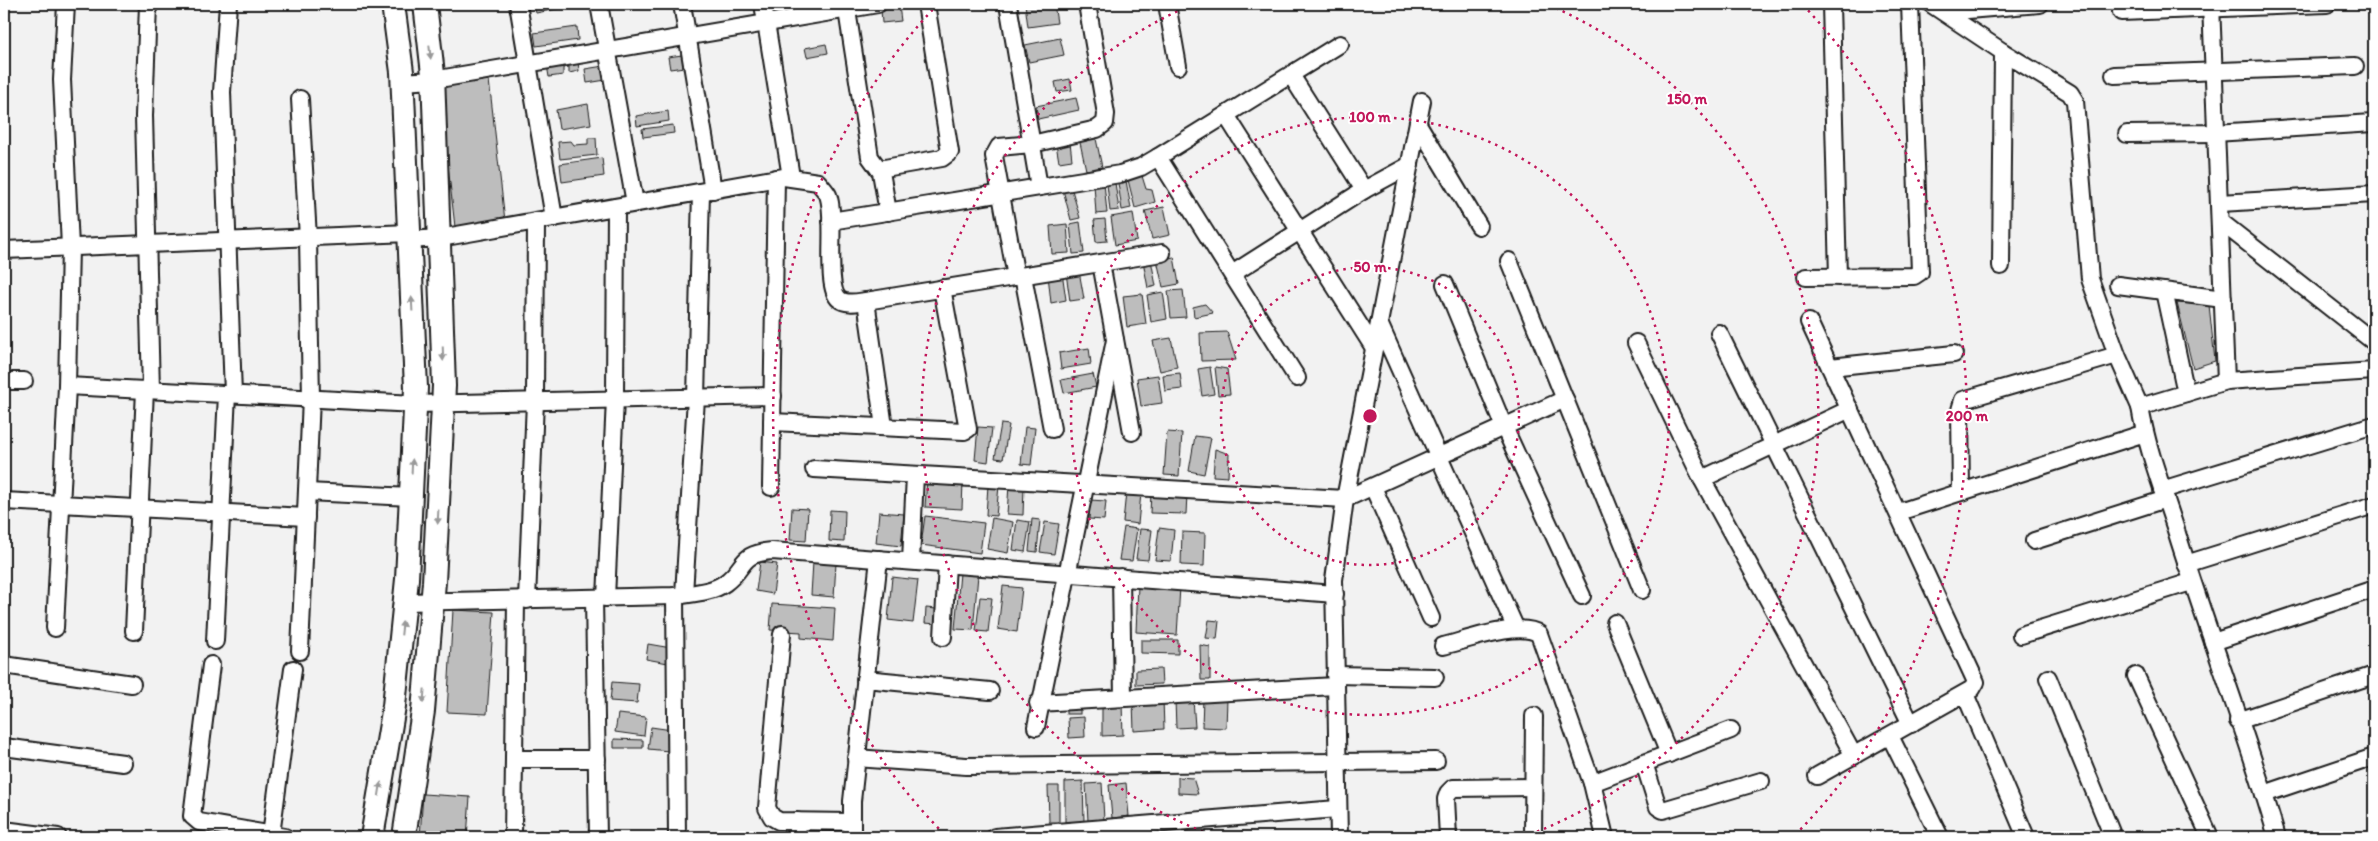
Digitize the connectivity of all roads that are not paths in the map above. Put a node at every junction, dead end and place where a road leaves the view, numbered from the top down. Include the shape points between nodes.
1 (66, 4) edge
2 (148, 4) edge
3 (228, 4) edge
4 (393, 4) edge
5 (425, 4) edge
6 (518, 4) edge
7 (599, 4) edge
8 (682, 4) edge
9 (763, 4) edge
10 (878, 4) edge
11 (926, 4) edge
12 (1008, 4) edge
13 (1087, 4) edge
14 (1167, 4) edge
15 (1831, 4) edge
16 (1910, 4) edge
17 (2040, 4) edge
18 (2327, 4) edge
19 (846, 6) edge
20 (2211, 7) edge
21 (1937, 8) edge
22 (2121, 12) dead end
23 (766, 23) junction
24 (686, 36) junction
25 (1340, 44) dead end
26 (606, 50) junction
27 (2003, 52) junction
28 (528, 63) junction
29 (1178, 66) dead end
30 (2355, 66) dead end
31 (2213, 72) junction
32 (1291, 75) junction
33 (2114, 75) dead end
34 (433, 80) junction
35 (402, 82) junction
36 (300, 99) dead end
37 (1422, 101) dead end
38 (1226, 115) junction
39 (2373, 123) edge
40 (1418, 124) junction
41 (2215, 133) junction
42 (2127, 134) dead end
43 (1032, 144) junction
44 (1158, 157) junction
45 (1410, 165) junction
46 (879, 169) junction
47 (784, 178) junction
48 (1039, 188) junction
49 (1364, 190) junction
50 (707, 191) junction
51 (1001, 194) junction
52 (2374, 194) edge
53 (635, 203) junction
54 (2220, 203) junction
55 (616, 207) junction
56 (888, 212) junction
57 (554, 218) junction
58 (536, 221) junction
59 (831, 221) junction
60 (2221, 222) junction
61 (1479, 226) dead end
62 (1300, 231) junction
63 (409, 236) junction
64 (308, 238) junction
65 (440, 238) junction
66 (228, 241) junction
67 (147, 244) junction
68 (70, 247) junction
69 (4, 250) edge
70 (1162, 253) dead end
71 (1508, 260) dead end
72 (1101, 263) junction
73 (2001, 266) dead end
74 (1232, 274) junction
75 (1019, 276) junction
76 (1806, 277) dead end
77 (1838, 277) junction
78 (1445, 284) dead end
79 (2118, 284) dead end
80 (942, 288) junction
81 (2164, 291) junction
82 (2223, 299) junction
83 (866, 301) junction
84 (1809, 322) dead end
85 (1379, 323) junction
86 (1719, 333) dead end
87 (1115, 340) junction
88 (2374, 342) edge
89 (1636, 343) dead end
90 (1374, 348) junction
91 (1954, 354) dead end
92 (2117, 355) junction
93 (1830, 367) junction
94 (2374, 371) edge
95 (1297, 378) dead end
96 (4, 381) edge
97 (24, 381) dead end
98 (2226, 381) junction
99 (67, 386) junction
100 (148, 390) junction
101 (2186, 393) junction
102 (230, 394) junction
103 (773, 396) junction
104 (312, 398) junction
105 (696, 398) junction
106 (615, 399) junction
107 (1565, 399) junction
108 (534, 401) junction
109 (443, 402) junction
110 (415, 404) junction
111 (2140, 407) junction
112 (1850, 409) junction
113 (772, 422) junction
114 (2374, 425) edge
115 (1504, 427) junction
116 (884, 428) junction
117 (1052, 429) dead end
118 (1132, 432) dead end
119 (2145, 433) junction
120 (1774, 444) junction
121 (1440, 456) junction
122 (814, 469) dead end
123 (915, 475) junction
124 (1702, 479) junction
125 (1373, 486) junction
126 (771, 488) dead end
127 (1961, 490) junction
128 (307, 492) junction
129 (2164, 494) junction
130 (411, 497) junction
131 (1344, 500) junction
132 (4, 501) edge
133 (62, 504) junction
134 (2374, 505) edge
135 (139, 508) junction
136 (1899, 512) junction
137 (222, 513) junction
138 (306, 517) junction
139 (2034, 541) dead end
140 (879, 559) junction
141 (911, 561) junction
142 (947, 564) junction
143 (2186, 564) junction
144 (1121, 578) junction
145 (2191, 582) junction
146 (2374, 589) edge
147 (1642, 590) dead end
148 (1335, 594) junction
149 (680, 595) junction
150 (1582, 596) dead end
151 (600, 598) junction
152 (521, 600) junction
153 (405, 602) junction
154 (432, 602) junction
155 (1432, 618) dead end
156 (1615, 623) dead end
157 (55, 628) dead end
158 (1516, 629) junction
159 (134, 631) dead end
160 (782, 634) dead end
161 (2021, 636) dead end
162 (943, 637) dead end
163 (215, 641) dead end
164 (2213, 642) junction
165 (1443, 646) dead end
166 (300, 652) dead end
167 (211, 665) dead end
168 (4, 666) edge
169 (293, 669) dead end
170 (2374, 675) edge
171 (2136, 676) dead end
172 (1435, 677) dead end
173 (2048, 678) dead end
174 (865, 679) junction
175 (1335, 681) junction
176 (132, 684) dead end
177 (990, 691) dead end
178 (1965, 694) junction
179 (1123, 698) junction
180 (1038, 702) dead end
181 (1534, 716) dead end
182 (2238, 721) junction
183 (1911, 724) junction
184 (1036, 727) dead end
185 (1732, 730) dead end
186 (1890, 736) junction
187 (4, 747) edge
188 (1669, 754) junction
189 (1854, 756) junction
190 (2374, 757) edge
191 (856, 758) junction
192 (514, 759) junction
193 (596, 759) junction
194 (1336, 761) junction
195 (1436, 761) dead end
196 (123, 763) dead end
197 (1644, 763) junction
198 (1817, 776) dead end
199 (1761, 781) dead end
200 (1592, 783) junction
201 (1533, 787) junction
202 (2264, 794) junction
203 (1337, 809) junction
204 (798, 829) edge
205 (852, 829) edge
206 (4, 830) edge
207 (278, 836) edge
208 (58, 837) edge
209 (372, 837) edge
210 (404, 837) edge
211 (513, 837) edge
212 (598, 837) edge
213 (677, 837) edge
214 (995, 837) edge
215 (1339, 837) edge
216 (1448, 837) edge
217 (1533, 837) edge
218 (1605, 837) edge
219 (1940, 837) edge
220 (2026, 837) edge
221 (2113, 837) edge
222 (2210, 837) edge
223 (2276, 837) edge

1 - 68 street via 62,80
2 - 67 street via 144,116
3 - 66 street via 222,92
4 - 35 street
5 -> 34 street
6 - 28 street
7 - 26 street
8 - 24 street
9 - 23 street
10 - 19 street
11 - 46 street via 950,152 942,158
12 - 43 street
13 - 43 street via 1106,123 1098,128
14 - 29 street
15 - 77 street
16 - 77 street via 1921,269 1914,276
17 - 21 street
18 - 20 street
19 - 23 street
19 - 46 street via 870,157
20 - 22 street
20 - 31 street
21 - 27 street
23 - 24 street
23 - 47 street
24 - 26 street
24 - 50 street
25 - 32 street
26 - 28 street
26 - 53 street
27 - 73 street
27 - 92 street via 2070,93 2075,101 2090,279
28 - 34 street
28 - 57 street
30 - 31 street
31 - 33 street
31 - 41 street
32 - 38 street
32 - 49 street
34 - 35 street
34 - 65 street
35 - 63 street
36 - 64 street
37 - 40 street
38 - 44 street
38 - 62 street
39 - 41 street
40 - 45 street
40 - 61 street
41 - 42 street
41 - 54 street
43 - 48 street
43 - 51 street via 995,150
44 - 48 street via 1120,174
44 - 74 street
45 - 49 street
45 - 85 street
46 - 56 street
47 - 50 street
47 - 59 street via 818,182 828,196
47 - 103 street
48 - 51 street
49 - 62 street
50 - 53 street
50 - 105 street
51 - 56 street
51 - 75 street
52 - 54 street
53 - 55 street
54 - 60 street
55 - 57 street
55 - 106 street
56 - 59 street
57 - 58 street
58 - 65 street
58 - 108 street
59 - 83 street via 835,294 841,301
60 - 82 street
60 - 88 street
62 - 74 street
62 - 90 street
63 - 64 street
63 - 65 street
110 -> 63 street
64 - 66 street
64 - 104 street
65 -> 109 street
66 - 67 street
66 - 102 street
67 - 68 street
67 - 100 street
68 - 69 street
68 - 99 street
70 - 72 street
71 - 107 street
72 - 75 street
72 - 87 street
74 - 95 street
75 - 80 street
75 - 117 street
76 - 77 street
78 - 115 street
79 - 81 street
80 - 83 street
80 - 116 street via 968,429
81 - 82 street
81 - 101 street
82 - 98 street
83 - 116 street
84 - 93 street
85 - 90 street
85 - 121 street
86 - 120 street
87 - 118 street
87 - 184 street
89 - 124 street
90 - 131 street
91 - 93 street
92 - 111 street
92 - 127 street via 1963,400 1960,410
93 - 112 street
94 - 98 street
96 - 97 street
98 - 101 street
99 - 100 street
99 - 133 street
100 - 102 street
100 - 135 street
101 - 111 street
102 - 104 street
102 - 137 street
103 - 105 street
103 - 113 street
104 - 110 street
104 - 128 street
105 - 106 street
105 - 149 street
106 - 108 street
106 - 151 street
107 - 115 street
107 - 147 street
108 - 109 street
108 - 152 street
109 - 110 street
109 -> 154 street
130 -> 110 street
111 - 119 street
112 - 120 street
112 - 136 street
113 - 116 street
113 - 126 street
114 - 129 street
115 - 121 street
115 - 150 street
119 - 127 street
119 - 129 street
120 - 124 street
120 - 183 street
121 - 125 street
121 - 158 street
122 - 123 street
123 - 131 street
123 - 141 street
124 - 189 street
125 - 131 street
125 - 155 street
127 - 136 street
128 - 130 street
128 - 138 street
129 - 139 street
129 - 143 street
130 - 153 street
131 - 148 street
132 - 133 street
133 - 135 street
133 - 157 street
134 - 143 street
135 - 137 street
135 - 159 street
136 - 178 street via 1975,678 1975,685
137 - 138 street
137 - 163 street
138 - 166 street
140 - 141 street
140 - 149 street via 772,550 756,552 726,582 710,590
140 - 174 street
141 - 142 street
142 - 144 street
142 - 162 street
143 - 145 street
144 - 148 street
144 - 179 street
145 - 161 street
145 - 164 street
146 - 164 street
148 - 175 street
149 - 151 street
149 - 213 street
151 - 152 street
151 - 193 street
152 - 154 street
152 - 192 street
153 - 154 street
209 -> 153 street via 394,706
154 -> 210 street via 423,711
156 - 188 street
158 - 165 street
158 - 200 street via 1533,630 1539,634
160 - 204 street via 767,808 772,817
164 - 182 street
167 - 207 street via 192,816 199,822
168 - 176 street
169 - 207 street
170 - 182 street
171 - 222 street
172 - 175 street
173 - 221 street
174 - 177 street
174 - 191 street
175 - 179 street
175 - 194 street
178 - 183 street
178 - 220 street
179 - 180 street
181 - 201 street
182 - 202 street
183 - 186 street
185 - 188 street
186 - 189 street
186 - 219 street
187 - 196 street
188 - 197 street
189 - 198 street
190 - 202 street
191 - 194 street via 966,766
191 - 205 street
192 - 193 street
192 - 211 street
193 - 212 street
194 - 195 street
194 - 203 street
197 - 199 street via 1658,807 1663,810
197 - 200 street
200 - 218 street
201 - 216 street via 1453,788 1446,799
201 - 217 street
202 - 223 street
203 - 214 street
203 - 215 street
204 - 205 street
206 - 208 street

